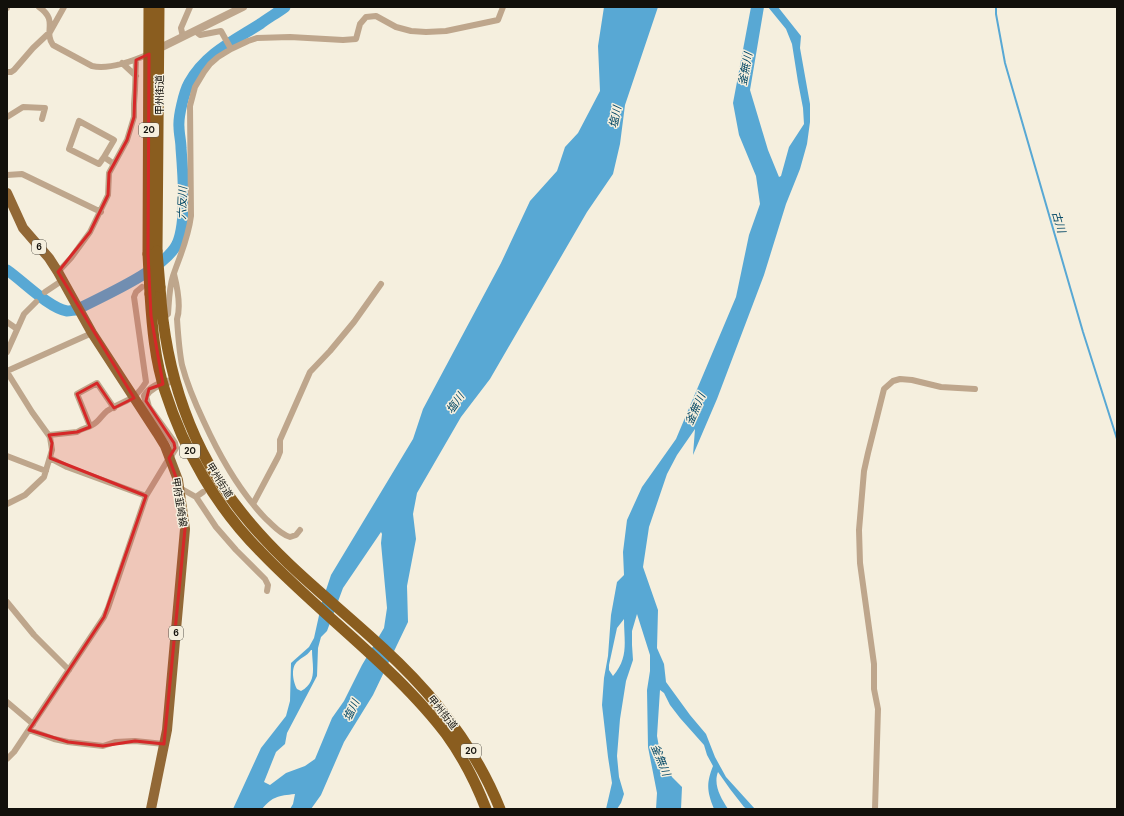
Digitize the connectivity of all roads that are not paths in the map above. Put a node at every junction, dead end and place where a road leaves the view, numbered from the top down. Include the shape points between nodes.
1 (39, 7) edge
2 (64, 7) edge
3 (149, 7) edge
4 (159, 7) edge
5 (190, 7) edge
6 (243, 7) edge
7 (503, 7) edge
8 (195, 31) junction
9 (50, 32) junction
10 (183, 37) junction
11 (231, 49) junction
12 (154, 52) junction
13 (136, 60) junction
14 (122, 63) junction
15 (7, 72) edge
16 (136, 76) junction
17 (7, 117) edge
18 (42, 119) dead end
19 (104, 157) junction
20 (114, 164) junction
21 (7, 175) edge
22 (7, 193) edge
23 (101, 212) junction
24 (153, 252) junction
25 (167, 272) dead end
26 (174, 274) junction
27 (61, 276) junction
28 (381, 284) dead end
29 (146, 291) junction
30 (45, 292) dead end
31 (36, 302) dead end
32 (162, 319) junction
33 (7, 322) edge
34 (17, 329) junction
35 (92, 333) junction
36 (7, 352) edge
37 (7, 371) edge
38 (174, 380) junction
39 (163, 384) junction
40 (975, 389) dead end
41 (134, 398) junction
42 (114, 408) junction
43 (90, 426) junction
44 (49, 436) junction
45 (7, 456) edge
46 (50, 458) junction
47 (169, 458) junction
48 (46, 471) junction
49 (231, 473) junction
50 (225, 477) dead end
51 (180, 488) junction
52 (203, 492) dead end
53 (146, 496) junction
54 (196, 497) junction
55 (7, 504) edge
56 (253, 504) junction
57 (300, 530) dead end
58 (267, 591) dead end
59 (7, 602) edge
60 (69, 670) junction
61 (7, 702) edge
62 (33, 724) junction
63 (29, 730) junction
64 (164, 744) junction
65 (7, 759) edge
66 (151, 809) edge
67 (486, 809) edge
68 (500, 809) edge
69 (875, 809) edge

1 - 9 street via 48,15
2 - 9 street
3 - 12 highway, 甲州街道 / 20
4 - 12 highway, 甲州街道 / 20
5 - 10 street via 181,28
6 - 8 street
7 - 11 street via 498,20 446,31 411,31 390,25 376,16 366,17 360,24 356,39 290,36 257,38
8 - 10 street
8 - 11 street via 200,35 221,31
9 - 14 street via 50,41 53,45 92,66
9 - 15 street via 14,70
10 - 12 street
11 - 26 street via 218,57 204,72 192,97 189,111 190,228
12 - 13 street
12 - 24 highway, 甲州街道 / 20
13 - 14 street
13 - 16 street
14 - 16 street
16 - 20 street via 132,128
17 - 18 street via 23,107 45,108
19 - 19 street via 99,164 69,149 79,121 114,140
19 - 20 street
20 - 23 street via 109,173 108,195
21 - 23 street via 22,174
22 - 27 main road, 甲府韮崎線 / 6 via 23,228
23 - 27 street
24 - 29 highway, 甲州街道 / 20, bridge
24 - 32 highway, 甲州街道 / 20, bridge via 160,288
25 - 26 street
26 - 32 street via 168,314
26 - 49 street via 182,364 198,409
27 - 30 street
27 - 35 main road, 甲府韮崎線 / 6
28 - 56 street via 354,322 310,372 280,440 278,457
29 - 39 highway, 甲州街道 / 20
29 - 41 street via 136,292 134,297 146,382
31 - 34 street via 24,314
32 - 38 highway, 甲州街道 / 20
33 - 34 street
34 - 36 street
35 - 37 street
35 - 41 main road, 甲府韮崎線 / 6
37 - 44 street
38 - 39 street
38 - 68 highway, 甲州街道 / 20 via 203,452 242,514 296,571 385,649 433,698 473,755
39 - 47 street via 150,389 145,396 148,406 174,443 175,448
39 - 67 highway, 甲州街道 / 20 via 178,426 193,457 233,522 259,551 376,659 427,711 463,761
40 - 69 street via 941,387 912,380 893,381 884,389 868,453 859,530 860,563 878,709
41 - 42 street
41 - 47 main road, 甲府韮崎線 / 6 via 165,446
42 - 43 street
42 - 43 street via 97,383 77,394
43 - 44 street via 77,432
44 - 46 street via 52,443
45 - 48 street
46 - 48 street
46 - 53 street via 67,467
47 - 51 main road, 甲府韮崎線 / 6
47 - 53 street
48 - 55 street via 39,483 25,495
49 - 50 street
49 - 56 street
51 - 54 street
51 - 64 main road, 甲府韮崎線 / 6 via 186,529 171,696
52 - 54 street
53 - 60 street via 108,608
54 - 58 street via 216,527 265,579
56 - 57 street via 280,533 290,537
59 - 60 street via 34,635
60 - 62 street
61 - 62 street
62 - 63 street
63 - 64 street via 54,739 103,746 114,742 135,741
63 - 65 street
64 - 66 main road, 甲府韮崎線 / 6

